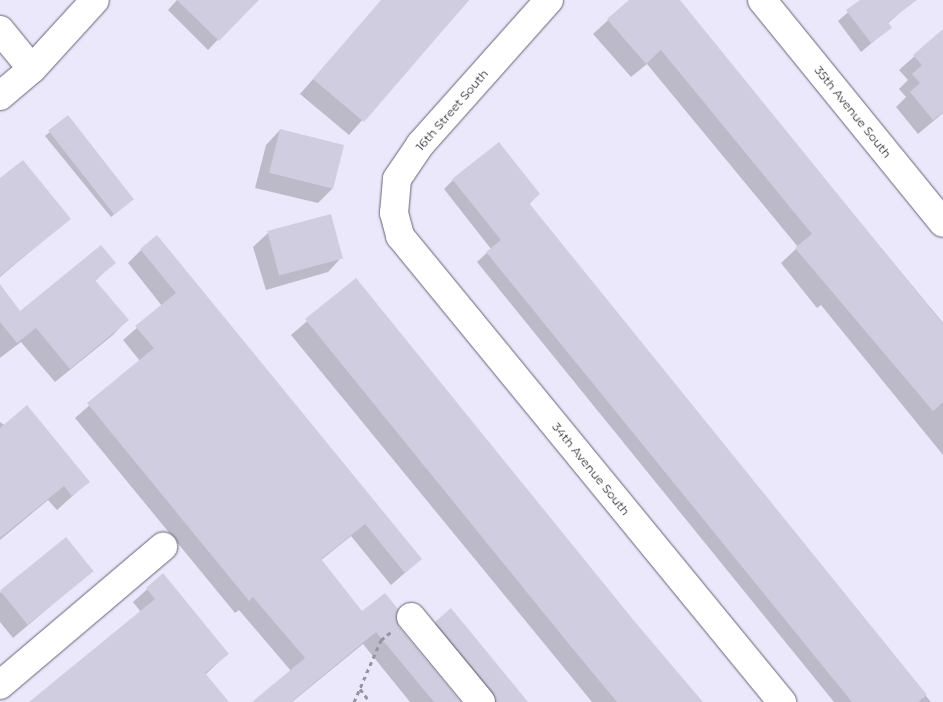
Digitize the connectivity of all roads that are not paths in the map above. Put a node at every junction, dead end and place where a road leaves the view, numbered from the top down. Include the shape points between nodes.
1 (95, 0) edge
2 (549, 0) edge
3 (762, 0) edge
4 (0, 30) edge
5 (32, 69) junction
6 (0, 96) edge
7 (943, 223) edge
8 (400, 236) joint
9 (163, 547) dead end
10 (411, 617) road end
11 (0, 686) edge
12 (480, 702) edge
13 (782, 702) edge

1 - 5 street
2 - 8 street, 16th Street South via 420,145 397,179 394,213
3 - 7 street, 35th Avenue South
4 - 5 street
5 - 6 street
8 - 13 street, 34th Avenue South
9 - 11 street
10 - 12 street

